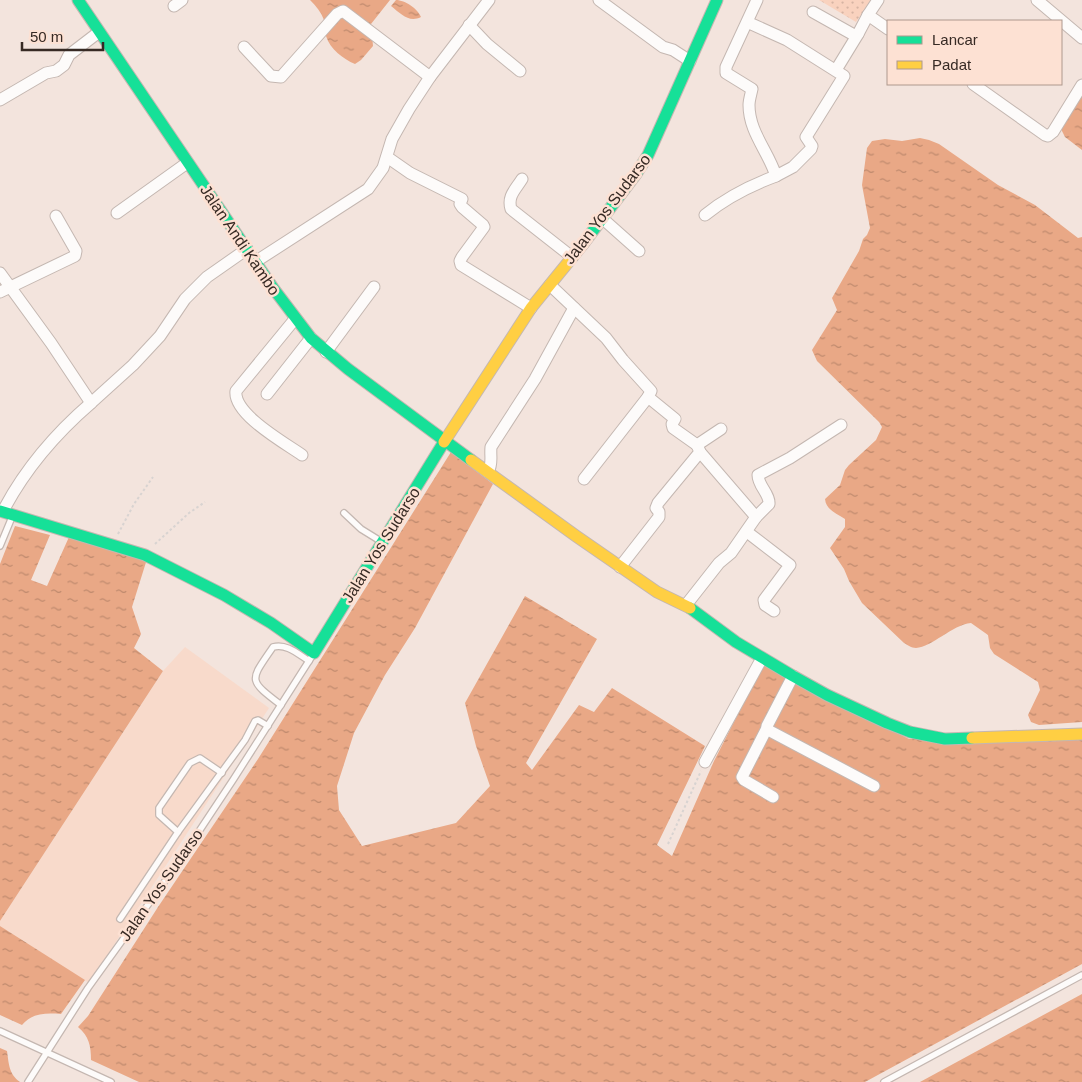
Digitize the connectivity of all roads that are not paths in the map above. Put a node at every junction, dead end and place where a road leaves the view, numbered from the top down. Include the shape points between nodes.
1 (78, 0) edge
2 (489, 0) edge
3 (599, 0) edge
4 (717, 0) edge
5 (757, 0) edge
6 (878, 0) edge
7 (1037, 0) edge
8 (813, 12) dead end
9 (868, 15) junction
10 (1061, 20) edge
11 (1062, 21) edge
12 (747, 22) junction
13 (469, 25) junction
14 (887, 28) edge
15 (99, 32) junction
16 (858, 34) junction
17 (1082, 38) edge
18 (244, 47) dead end
19 (690, 61) junction
20 (836, 70) junction
21 (520, 71) dead end
22 (430, 77) junction
23 (974, 85) edge
24 (1082, 85) edge
25 (0, 100) edge
26 (387, 156) junction
27 (187, 162) junction
28 (776, 176) junction
29 (522, 179) dead end
30 (118, 213) dead end
31 (705, 215) dead end
32 (56, 216) dead end
33 (603, 219) junction
34 (247, 249) junction
35 (639, 251) dead end
36 (572, 256) junction
37 (255, 262) junction
38 (0, 273) edge
39 (550, 284) junction
40 (374, 287) dead end
41 (5, 289) edge
42 (531, 308) junction
43 (574, 308) junction
44 (295, 319) junction
45 (311, 338) junction
46 (326, 352) junction
47 (267, 394) dead end
48 (648, 397) junction
49 (91, 403) junction
50 (841, 425) dead end
51 (722, 429) dead end
52 (445, 441) junction
53 (699, 449) junction
54 (302, 455) dead end
55 (488, 472) junction
56 (584, 480) dead end
57 (5, 512) edge
58 (344, 513) dead end
59 (756, 518) junction
60 (746, 532) junction
61 (383, 543) junction
62 (0, 546) edge
63 (620, 567) junction
64 (686, 605) junction
65 (774, 611) dead end
66 (312, 657) junction
67 (762, 658) junction
68 (793, 676) junction
69 (281, 704) junction
70 (268, 726) junction
71 (767, 728) junction
72 (1082, 734) edge
73 (705, 762) road end
74 (222, 773) junction
75 (874, 786) dead end
76 (773, 797) dead end
77 (178, 832) junction
78 (120, 919) dead end
79 (1082, 975) edge
80 (0, 1031) edge
81 (46, 1053) junction
82 (28, 1082) edge
83 (111, 1082) edge
84 (884, 1082) edge

1 - 15 street, Jalan Andi Kambo
2 - 13 street
3 - 19 street via 663,47
4 - 19 street, Jalan Yos Sudarso
5 - 12 street
6 - 9 street
7 - 10 street
8 - 16 street via 852,35
9 - 14 street
9 - 16 street
11 - 17 street
12 - 20 street via 788,40
12 - 28 street via 725,70 752,89 749,104 754,130
13 - 21 street
13 - 22 street
15 - 25 street via 68,55 56,72 46,73
15 - 27 street, Jalan Andi Kambo
16 - 20 street
18 - 22 street via 271,76 281,77 343,11
19 - 33 street, Jalan Yos Sudarso via 648,154
20 - 28 street via 844,77 806,137 811,149 793,167
22 - 26 street via 401,122
23 - 24 street via 1048,136
26 - 37 street via 373,183 362,193
26 - 42 street via 410,173 462,199 462,207 484,228 462,257 461,265
27 - 30 street
27 - 34 street, Jalan Andi Kambo
28 - 31 street via 743,189
29 - 36 street via 510,196 511,208
32 - 41 street via 76,251 75,256
33 - 35 street
33 - 36 street, Jalan Yos Sudarso
34 - 37 street, Jalan Andi Kambo
34 - 49 street via 207,277 185,299 160,336
36 - 39 street, Jalan Yos Sudarso
37 - 44 street, Jalan Andi Kambo
38 - 41 street
39 - 42 street, Jalan Yos Sudarso
39 - 43 street
40 - 46 street
41 - 49 street via 51,343
42 - 52 street, Jalan Yos Sudarso
43 - 48 street via 606,338 651,391
43 - 55 street via 492,447 492,465
44 - 45 street, Jalan Andi Kambo
44 - 54 street via 236,395 251,418
45 - 46 street, Jalan Andi Kambo
45 - 47 street
46 - 52 street, Jalan Andi Kambo
48 - 53 street via 675,419 674,428
48 - 56 street
49 - 57 street via 59,431 43,451 14,491
50 - 59 street via 758,475 770,501
51 - 53 street
52 - 55 street, Jalan Andi Kambo
52 - 61 street, Jalan Yos Sudarso
53 - 59 street
53 - 63 street via 658,502 659,517
55 - 63 street, Jalan Andi Kambo
57 - 62 lane
57 - 66 street via 145,555 271,623
58 - 61 lane
59 - 60 street
60 - 64 street
60 - 65 street via 790,565 764,600 765,605
61 - 66 street, Jalan Yos Sudarso
63 - 64 street, Jalan Andi Kambo via 657,592
64 - 67 street, Jalan Andi Kambo
66 - 69 lane, Jalan Yos Sudarso
66 - 69 lane via 276,646 257,671 258,688
67 - 68 street, Jalan Andi Kambo
67 - 73 street
68 - 71 street
68 - 72 street, Jalan Andi Kambo via 888,723 928,737 967,740
69 - 70 lane, Jalan Yos Sudarso
70 - 74 lane via 255,721
70 - 81 lane, Jalan Yos Sudarso
71 - 75 street via 769,732
71 - 76 street via 742,777
74 - 77 lane
74 - 77 lane via 200,758 190,763 158,808 159,816
77 - 78 lane
79 - 84 lane
80 - 81 lane
81 - 82 lane, Jalan Yos Sudarso
81 - 83 lane

